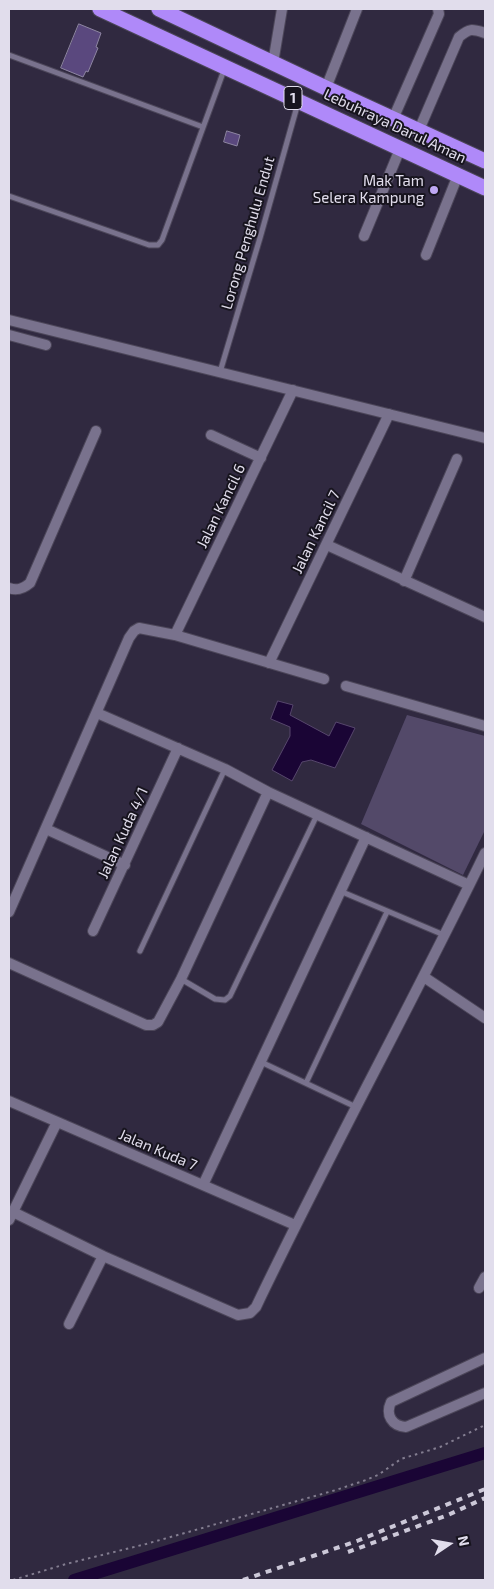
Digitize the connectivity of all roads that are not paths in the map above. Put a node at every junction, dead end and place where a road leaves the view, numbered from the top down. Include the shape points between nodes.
1 (100, 9) edge
2 (159, 9) edge
3 (282, 9) edge
4 (357, 9) edge
5 (438, 9) edge
6 (485, 33) edge
7 (9, 56) edge
8 (273, 63) junction
9 (225, 67) junction
10 (326, 88) junction
11 (298, 100) junction
12 (393, 119) junction
13 (202, 127) junction
14 (420, 130) junction
15 (400, 149) junction
16 (485, 160) edge
17 (458, 175) junction
18 (485, 188) edge
19 (9, 196) edge
20 (364, 236) dead end
21 (426, 255) dead end
22 (9, 320) edge
23 (9, 335) edge
24 (46, 344) dead end
25 (220, 372) junction
26 (293, 390) junction
27 (389, 414) junction
28 (96, 431) dead end
29 (211, 435) dead end
30 (485, 438) edge
31 (261, 458) junction
32 (457, 459) dead end
33 (327, 545) junction
34 (404, 581) junction
35 (9, 588) edge
36 (485, 617) edge
37 (175, 635) junction
38 (269, 663) junction
39 (324, 679) dead end
40 (346, 686) dead end
41 (98, 713) junction
42 (485, 726) edge
43 (178, 748) junction
44 (225, 769) junction
45 (268, 792) junction
46 (317, 815) junction
47 (46, 829) junction
48 (366, 837) junction
49 (485, 853) edge
50 (125, 866) junction
51 (469, 885) junction
52 (340, 891) junction
53 (9, 912) edge
54 (387, 912) junction
55 (93, 931) dead end
56 (444, 936) junction
57 (140, 951) dead end
58 (9, 963) edge
59 (424, 977) junction
60 (180, 979) junction
61 (485, 1018) edge
62 (261, 1062) junction
63 (306, 1084) junction
64 (9, 1101) edge
65 (356, 1107) junction
66 (57, 1122) junction
67 (203, 1185) junction
68 (11, 1216) edge
69 (295, 1225) junction
70 (103, 1256) junction
71 (485, 1277) edge
72 (479, 1288) dead end
73 (69, 1324) dead end
74 (485, 1358) edge
75 (485, 1393) edge

1 - 9 highway, Lebuhraya Darul Aman / 1
2 - 8 highway, Lebuhraya Darul Aman / 1
3 - 8 street
4 - 10 street
5 - 12 street via 439,14
6 - 14 street via 474,29 459,37
7 - 13 lane
8 - 10 highway, Lebuhraya Darul Aman / 1
9 - 11 highway, Lebuhraya Darul Aman / 1
9 - 13 lane
10 - 12 highway, Lebuhraya Darul Aman / 1
11 - 15 highway, Lebuhraya Darul Aman / 1
11 - 25 lane, Lorong Penghulu Endut
12 - 14 highway, Lebuhraya Darul Aman / 1
13 - 19 lane via 158,245 149,245
14 - 16 highway, Lebuhraya Darul Aman / 1
15 - 17 highway, Lebuhraya Darul Aman / 1
15 - 20 street
17 - 18 highway, Lebuhraya Darul Aman / 1
17 - 21 street
22 - 25 street
23 - 24 street
25 - 26 street
26 - 27 street
26 - 31 street, Jalan Kancil 6
27 - 30 street
27 - 33 street, Jalan Kancil 7
28 - 35 street via 30,584 19,590
29 - 31 street
31 - 37 street, Jalan Kancil 6
32 - 34 street
33 - 34 street
33 - 38 street, Jalan Kancil 7
34 - 36 street
37 - 38 street
37 - 41 street via 140,628 134,631
38 - 39 street
40 - 42 street
41 - 43 street
41 - 47 street
43 - 44 street
43 - 50 street, Jalan Kuda 4/1
44 - 45 street
44 - 57 lane
45 - 46 street
45 - 60 street
46 - 48 street
46 - 60 lane via 230,996 225,1000 215,999
47 - 50 street
47 - 53 street
48 - 51 street
48 - 52 street
49 - 51 street
50 - 55 street, Jalan Kuda 4/1
51 - 56 street
52 - 54 lane
52 - 62 street
54 - 56 lane
54 - 63 lane
56 - 59 street
58 - 60 street via 146,1025 158,1022
59 - 61 street
59 - 65 street
62 - 63 lane
62 - 67 street
63 - 65 lane
64 - 66 street, Jalan Kuda 7
65 - 69 street
66 - 67 street, Jalan Kuda 7
66 - 68 street
67 - 69 street, Jalan Kuda 7
68 - 70 street
69 - 70 street via 256,1308 238,1315
70 - 73 street
71 - 72 street
74 - 75 street via 391,1402 389,1414 398,1427 406,1427

